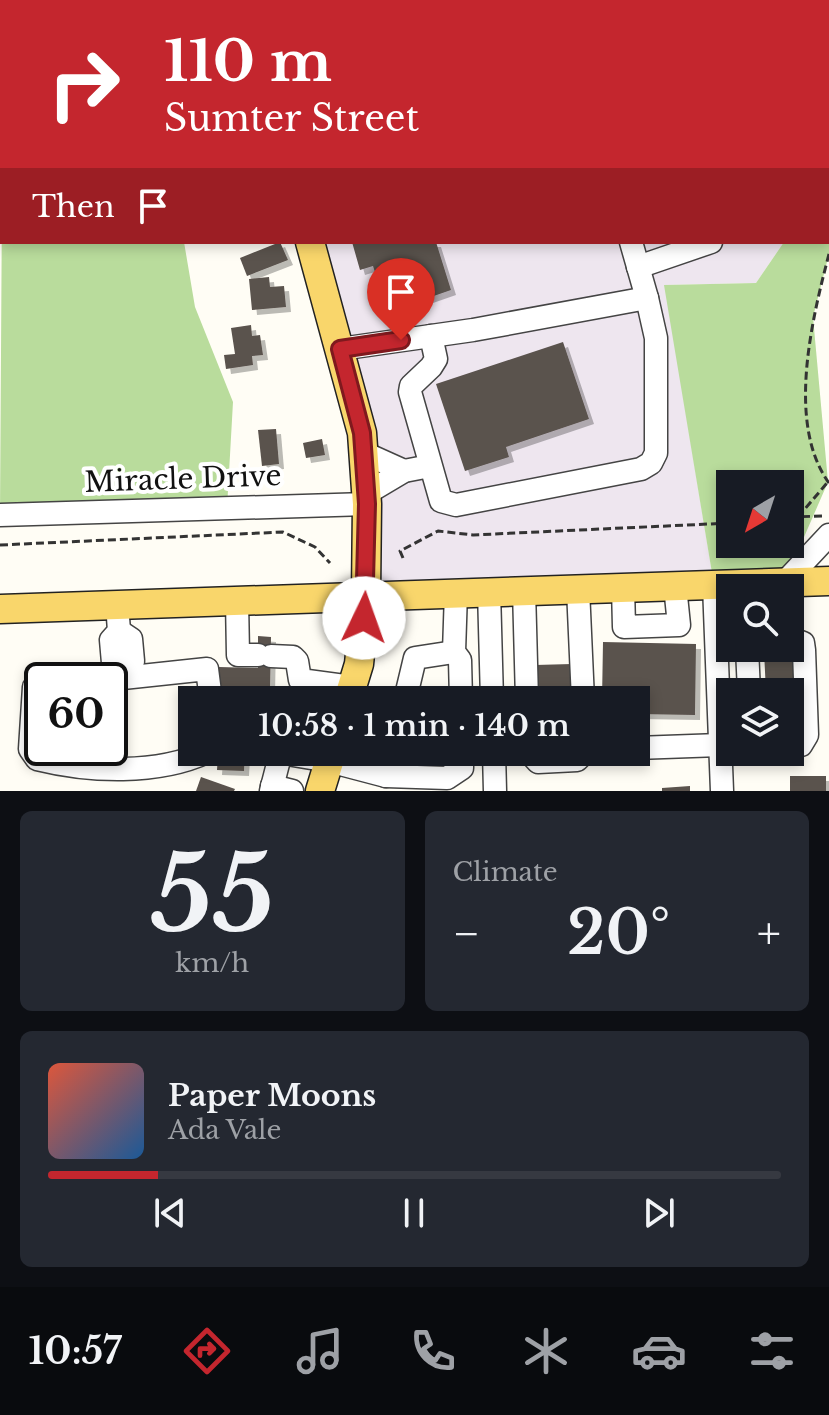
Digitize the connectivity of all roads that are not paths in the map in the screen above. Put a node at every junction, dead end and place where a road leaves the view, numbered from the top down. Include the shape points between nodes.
1 (311, 244) edge
2 (632, 244) edge
3 (705, 244) edge
4 (638, 267) junction
5 (647, 298) junction
6 (431, 336) junction
7 (340, 349) junction
8 (364, 453) junction
9 (430, 466) junction
10 (404, 471) junction
11 (367, 499) junction
12 (0, 515) edge
13 (829, 535) edge
14 (782, 574) edge
15 (829, 581) edge
16 (804, 583) edge
17 (714, 585) joint
18 (675, 586) junction
19 (623, 587) junction
20 (578, 589) junction
21 (524, 590) junction
22 (489, 591) junction
23 (456, 592) junction
24 (366, 595) junction
25 (237, 600) junction
26 (0, 609) edge
27 (716, 616) edge
28 (118, 618) junction
29 (679, 625) junction
30 (716, 632) edge
31 (804, 650) edge
32 (454, 652) junction
33 (128, 665) edge
34 (128, 675) edge
35 (209, 686) edge
36 (297, 686) edge
37 (352, 686) edge
38 (408, 686) edge
39 (461, 686) edge
40 (492, 686) edge
41 (527, 686) edge
42 (582, 686) edge
43 (804, 740) edge
44 (650, 748) edge
45 (716, 749) edge
46 (178, 762) edge
47 (63, 766) edge
48 (280, 766) edge
49 (327, 766) edge
50 (357, 766) edge
51 (388, 766) edge
52 (457, 766) edge
53 (494, 766) edge
54 (723, 766) edge
55 (386, 776) junction
56 (278, 789) edge
57 (320, 791) edge
58 (495, 791) edge
59 (722, 791) edge

1 - 7 main road
2 - 4 street
3 - 4 street
4 - 5 street
5 - 6 street
5 - 9 street via 656,338 656,453 651,463 456,505 441,501
6 - 7 street
6 - 9 street via 436,359 410,392
7 - 8 main road
8 - 10 street
8 - 11 main road
9 - 10 street
10 - 11 street
11 - 12 street, Miracle Drive
11 - 24 main road
13 - 14 street
15 - 16 main road
17 - 18 main road
17 - 27 street
18 - 19 main road
18 - 29 street
19 - 20 main road
19 - 29 street via 624,627
20 - 21 main road
20 - 42 street
21 - 22 main road
21 - 41 street
22 - 23 main road
22 - 40 street
23 - 24 main road
23 - 32 street
24 - 25 main road
24 - 37 main road
25 - 28 main road
25 - 36 street via 238,655 293,657
26 - 28 main road
28 - 33 street via 131,639 133,661
29 - 30 street
31 - 43 street
32 - 38 street via 415,658
32 - 39 street via 460,660
34 - 35 street via 207,669
44 - 45 street
46 - 47 street via 139,768
48 - 56 street
49 - 57 main road
50 - 55 street
51 - 55 street
52 - 55 street via 447,778
53 - 58 street
54 - 59 street

